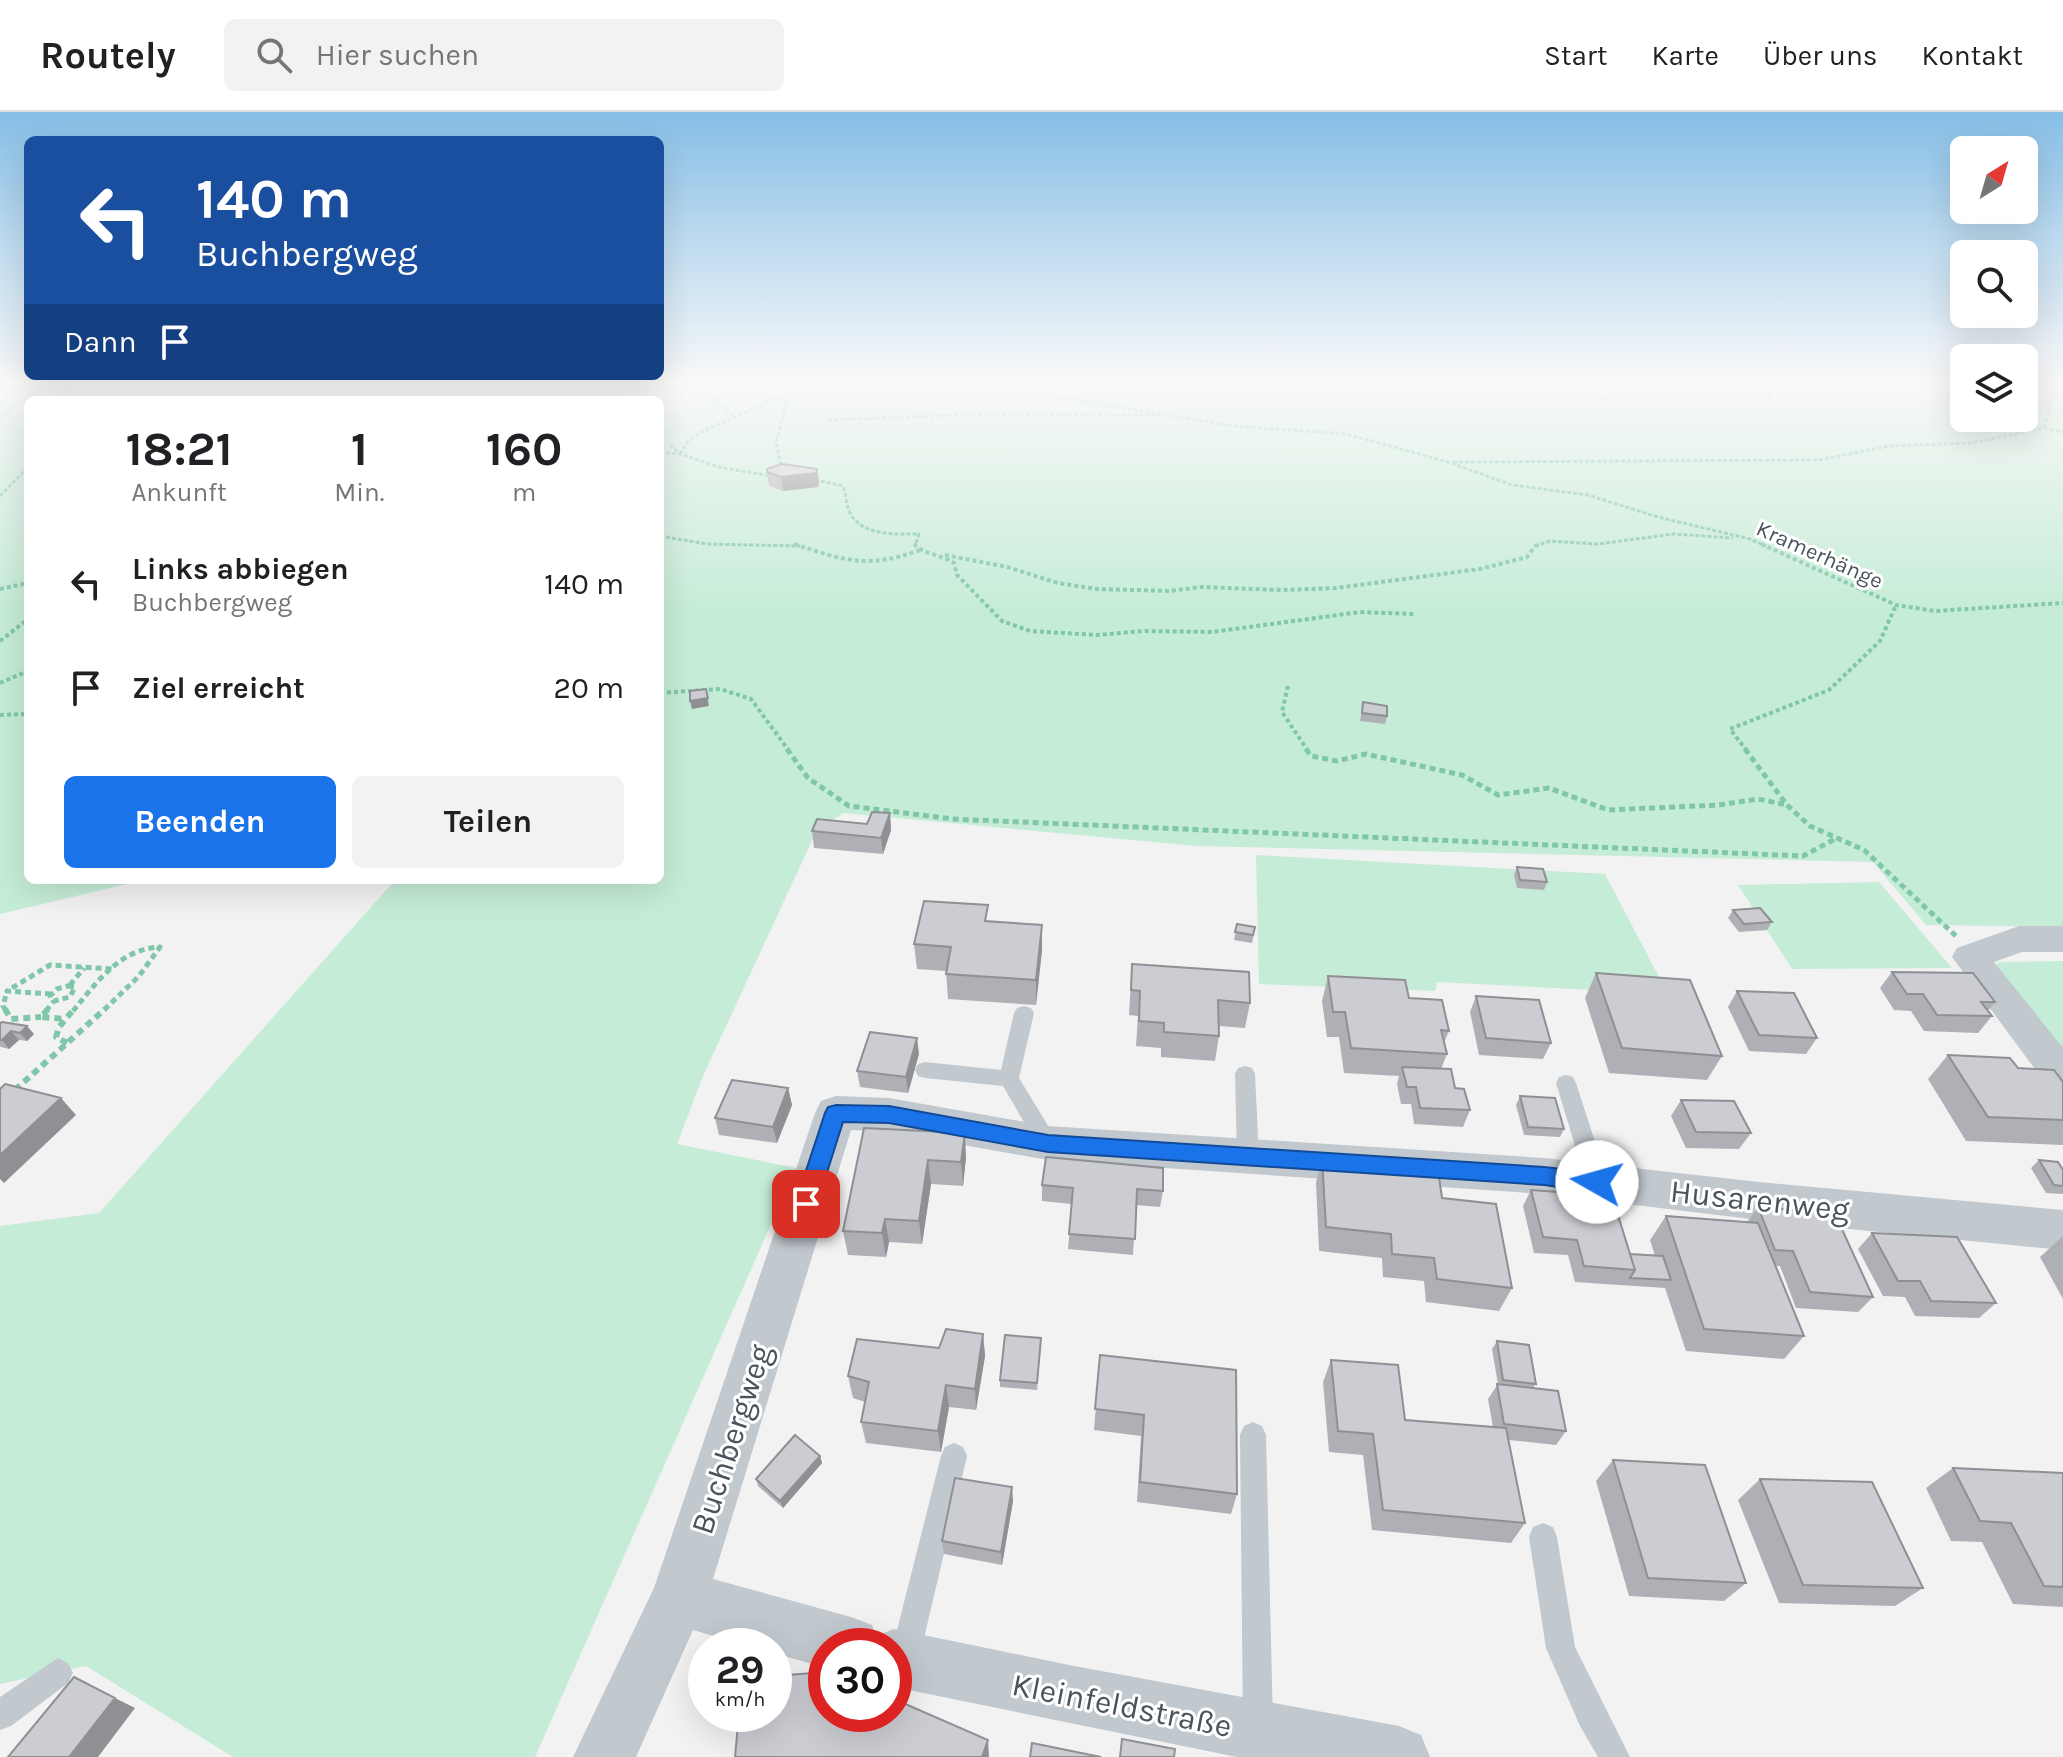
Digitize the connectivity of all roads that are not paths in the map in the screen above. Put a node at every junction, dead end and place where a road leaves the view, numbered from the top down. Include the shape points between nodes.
1 (2063, 939) edge
2 (1024, 1013) dead end
3 (925, 1070) dead end
4 (1245, 1074) dead end
5 (2063, 1077) edge
6 (1009, 1079) junction
7 (1566, 1083) dead end
8 (836, 1113) joint
9 (1048, 1143) junction
10 (1248, 1157) junction
11 (1597, 1182) junction
12 (2063, 1230) edge
13 (1253, 1435) dead end
14 (954, 1456) dead end
15 (1543, 1537) dead end
16 (679, 1598) junction
17 (893, 1628) edge
18 (808, 1634) edge
19 (912, 1661) edge
20 (58, 1673) dead end
21 (0, 1715) edge
22 (1259, 1731) junction
23 (604, 1757) edge
24 (1399, 1757) edge
25 (1615, 1757) edge

1 - 5 street via 2019,939 1970,957
2 - 6 lane
3 - 6 lane
4 - 10 lane
6 - 9 lane
7 - 11 lane
8 - 9 street, Husarenweg via 889,1115
8 - 16 street, Buchbergweg
9 - 10 street, Husarenweg
10 - 11 street, Husarenweg
11 - 12 street, Husarenweg
13 - 22 lane
14 - 17 lane
15 - 25 lane via 1561,1648
16 - 18 street, Kleinfeldstraße
16 - 23 street, Buchbergweg
19 - 22 street, Kleinfeldstraße
20 - 21 lane
22 - 24 street, Kleinfeldstraße

